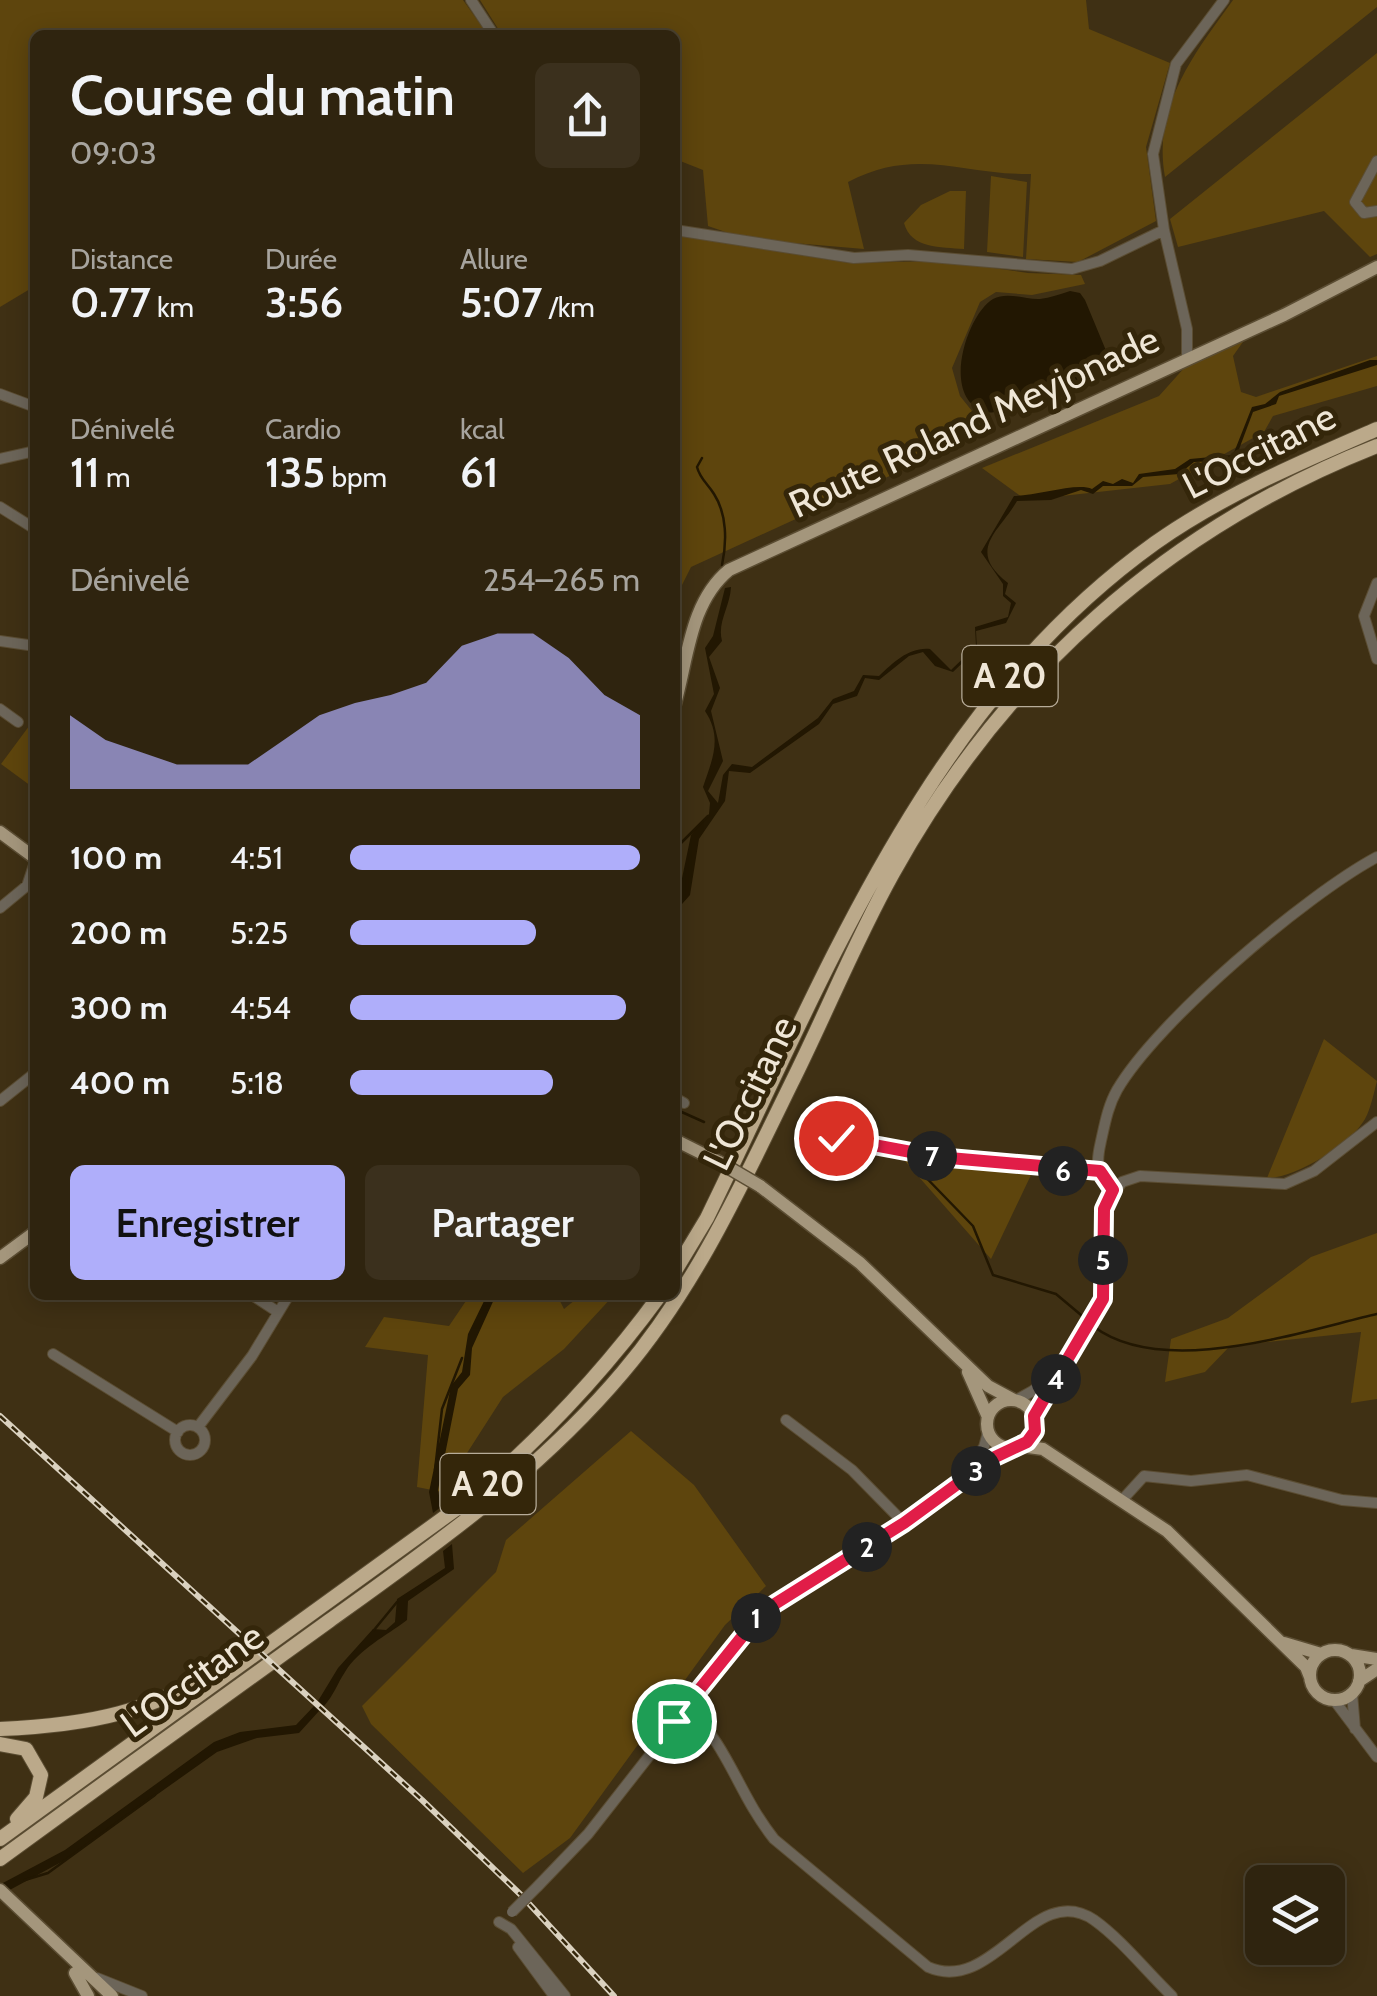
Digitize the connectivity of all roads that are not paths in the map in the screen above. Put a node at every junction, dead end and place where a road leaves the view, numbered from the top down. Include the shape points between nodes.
1 (471, 0) edge
2 (1224, 0) edge
3 (491, 30) edge
4 (1377, 161) edge
5 (1377, 211) edge
6 (1164, 230) junction
7 (680, 231) edge
8 (1377, 267) edge
9 (1187, 358) junction
10 (0, 394) edge
11 (30, 405) edge
12 (1377, 429) edge
13 (1377, 446) edge
14 (30, 452) edge
15 (0, 458) edge
16 (0, 507) edge
17 (30, 526) edge
18 (1377, 584) edge
19 (0, 641) edge
20 (30, 645) edge
21 (1377, 659) edge
22 (680, 684) edge
23 (0, 709) edge
24 (18, 722) dead end
25 (5, 836) edge
26 (1377, 857) edge
27 (30, 866) edge
28 (30, 873) edge
29 (0, 908) edge
30 (30, 1077) edge
31 (0, 1101) edge
32 (1377, 1122) edge
33 (680, 1142) edge
34 (801, 1142) dead end
35 (1100, 1171) junction
36 (1113, 1190) junction
37 (30, 1236) edge
38 (0, 1258) edge
39 (680, 1263) edge
40 (680, 1294) edge
41 (260, 1300) edge
42 (286, 1300) edge
43 (656, 1300) edge
44 (676, 1300) edge
45 (278, 1312) junction
46 (53, 1354) dead end
47 (961, 1361) junction
48 (1059, 1372) junction
49 (1015, 1400) junction
50 (786, 1420) dead end
51 (1035, 1420) junction
52 (988, 1424) junction
53 (198, 1427) junction
54 (178, 1432) junction
55 (1015, 1447) junction
56 (1070, 1465) junction
57 (960, 1481) junction
58 (1123, 1499) junction
59 (1377, 1503) edge
60 (904, 1523) junction
61 (282, 1636) junction
62 (1277, 1641) junction
63 (1321, 1654) junction
64 (1351, 1655) junction
65 (1377, 1659) edge
66 (1377, 1669) edge
67 (1310, 1677) junction
68 (1356, 1687) junction
69 (1334, 1700) junction
70 (686, 1705) junction
71 (0, 1729) edge
72 (1356, 1730) junction
73 (0, 1744) edge
74 (1377, 1756) edge
75 (0, 1838) edge
76 (0, 1859) edge
77 (0, 1890) edge
78 (8, 1905) edge
79 (499, 1922) junction
80 (77, 1970) junction
81 (88, 1996) edge
82 (98, 1996) edge
83 (112, 1996) edge
84 (142, 1996) edge
85 (554, 1996) edge
86 (566, 1996) edge
87 (1172, 1996) edge

1 - 3 street
2 - 6 street via 1168,85 1153,154
4 - 5 street via 1354,202 1364,213
6 - 7 street via 1072,269 908,255 854,258
6 - 9 street via 1187,329
8 - 9 main road, Route Roland Meyjonade
9 - 22 main road, Route Roland Meyjonade via 729,570 699,609
10 - 11 street
12 - 39 highway, L'Occitane / A 20 via 1283,470 1155,543 1069,615 1000,689 920,794
13 - 40 highway, L'Occitane / A 20 via 1239,511 1158,564 1070,638 984,734 891,876 720,1229
14 - 15 street
16 - 17 street
18 - 21 street via 1364,616
19 - 20 street
23 - 24 street
25 - 27 main road
26 - 35 street via 1244,957 1159,1037 1108,1110
28 - 29 street
30 - 31 street
32 - 36 street via 1314,1171 1285,1184 1140,1176
33 - 47 main road, bridge via 760,1186 837,1244
34 - 35 street via 845,1138 938,1157
35 - 36 street
36 - 48 street via 1104,1209 1103,1299
37 - 38 main road
41 - 45 street
42 - 45 street
43 - 61 highway, L'Occitane / A 20 via 616,1356 536,1443
44 - 76 highway, L'Occitane / A 20 via 627,1368 548,1455 416,1559
45 - 53 street
46 - 54 street
47 - 49 main road
47 - 52 main road
48 - 49 street
48 - 51 street
49 - 51 main road
49 - 52 main road via 1001,1402
50 - 60 street via 852,1470
51 - 55 main road via 1032,1437
51 - 56 main road
52 - 55 main road via 996,1443
52 - 57 street via 984,1447
53 - 54 street
53 - 54 street via 206,1441 193,1455 178,1449
55 - 56 main road via 1042,1449
55 - 57 street
56 - 58 main road
57 - 60 street
58 - 59 street via 1144,1476 1191,1481 1246,1475
58 - 62 main road via 1179,1541
60 - 70 street via 762,1612
61 - 71 highway via 142,1710 81,1724
61 - 75 highway, L'Occitane / A 20
62 - 63 main road
62 - 67 main road
63 - 64 main road
63 - 67 main road
64 - 65 main road
64 - 68 main road via 1359,1667
66 - 68 main road
67 - 69 main road via 1318,1693
68 - 69 main road
68 - 72 street
69 - 72 street
70 - 79 street, bridge via 588,1834
70 - 87 street via 713,1732 774,1838 928,1967 946,1975 966,1972 1040,1919 1073,1912 1092,1919
72 - 74 street
73 - 75 highway via 26,1749 41,1775 36,1797
77 - 78 main road
78 - 80 main road
79 - 85 street
79 - 86 street
80 - 81 main road
80 - 82 main road
80 - 83 main road
80 - 84 street

